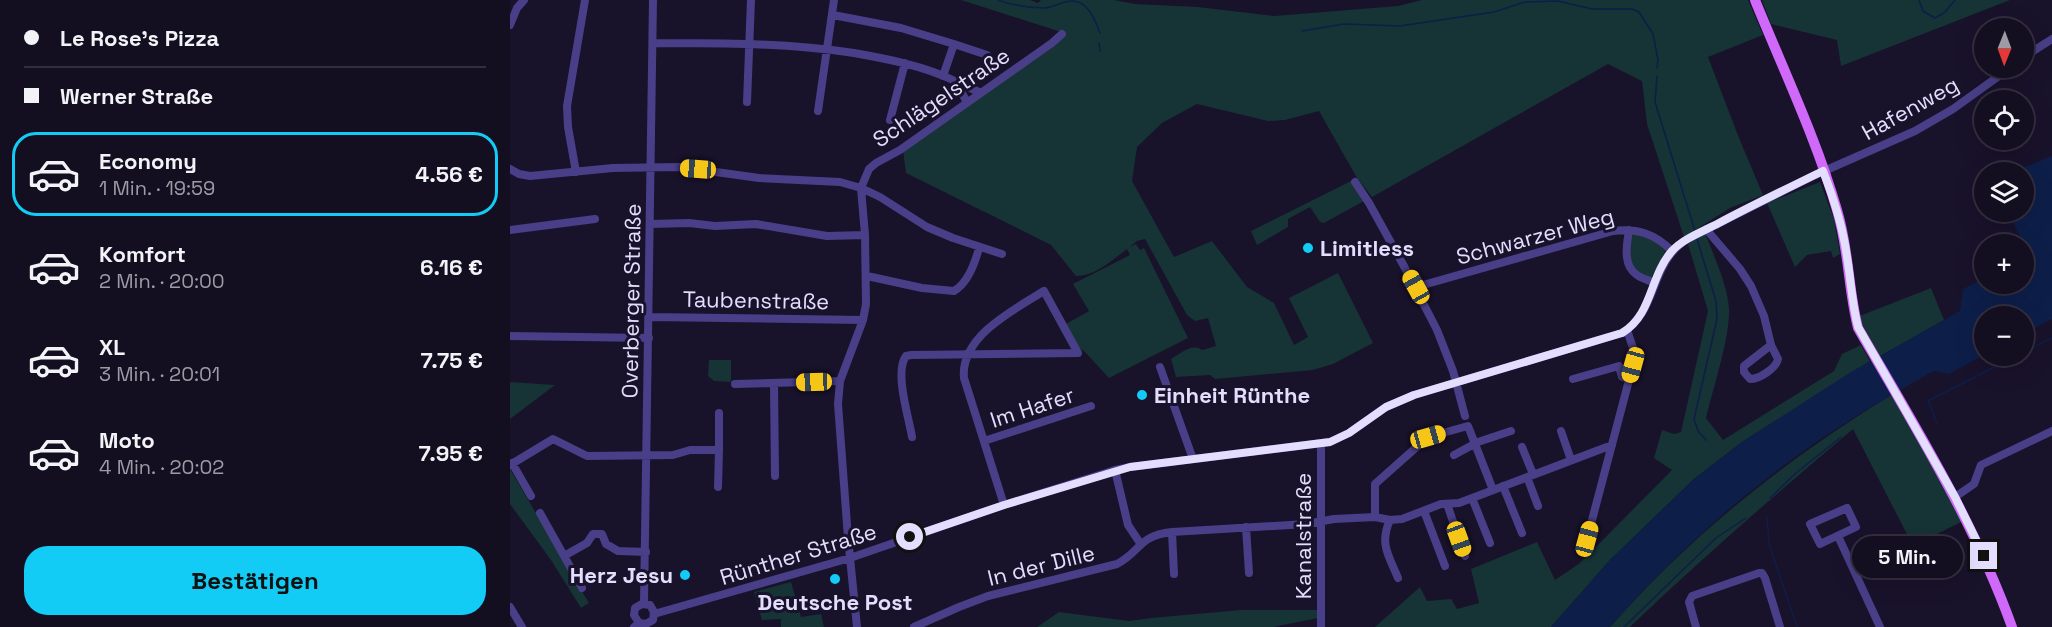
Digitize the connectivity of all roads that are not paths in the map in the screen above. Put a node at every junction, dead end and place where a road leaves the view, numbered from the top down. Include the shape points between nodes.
1 (524, 0) edge
2 (585, 0) edge
3 (653, 0) edge
4 (751, 0) edge
5 (834, 0) edge
6 (1755, 0) edge
7 (833, 15) junction
8 (510, 25) edge
9 (1062, 34) dead end
10 (2052, 39) edge
11 (653, 43) junction
12 (750, 43) junction
13 (954, 44) junction
14 (828, 49) junction
15 (2034, 51) edge
16 (987, 55) dead end
17 (905, 63) junction
18 (943, 75) junction
19 (1996, 78) edge
20 (955, 81) junction
21 (981, 93) junction
22 (747, 102) dead end
23 (968, 102) junction
24 (818, 111) dead end
25 (890, 120) dead end
26 (651, 167) junction
27 (510, 169) edge
28 (1823, 171) junction
29 (576, 172) junction
30 (1355, 182) dead end
31 (861, 188) junction
32 (595, 219) dead end
33 (650, 224) junction
34 (510, 230) edge
35 (1629, 230) junction
36 (1699, 234) junction
37 (865, 235) junction
38 (978, 248) junction
39 (1672, 251) junction
40 (1002, 254) dead end
41 (867, 276) junction
42 (1655, 283) junction
43 (1416, 287) junction
44 (649, 316) junction
45 (863, 320) junction
46 (1627, 330) junction
47 (510, 336) edge
48 (649, 338) junction
49 (1771, 345) dead end
50 (966, 355) junction
51 (1160, 367) dead end
52 (1573, 379) dead end
53 (1629, 379) junction
54 (840, 381) junction
55 (1455, 382) junction
56 (774, 383) junction
57 (735, 384) dead end
58 (1091, 406) dead end
59 (719, 413) dead end
60 (1465, 416) dead end
61 (1511, 431) dead end
62 (1561, 431) dead end
63 (2052, 431) edge
64 (912, 437) dead end
65 (984, 441) junction
66 (1321, 444) junction
67 (1475, 445) junction
68 (1612, 445) junction
69 (1522, 447) dead end
70 (718, 450) junction
71 (647, 455) junction
72 (1454, 455) dead end
73 (1193, 459) junction
74 (1572, 460) junction
75 (511, 464) edge
76 (1114, 470) junction
77 (775, 476) dead end
78 (1530, 476) junction
79 (1503, 486) junction
80 (718, 488) dead end
81 (1493, 490) junction
82 (531, 496) dead end
83 (1955, 497) junction
84 (1472, 498) junction
85 (1447, 504) junction
86 (1004, 505) junction
87 (1538, 506) dead end
88 (1424, 511) junction
89 (540, 513) dead end
90 (1375, 517) junction
91 (1390, 520) junction
92 (1320, 522) junction
93 (1246, 527) junction
94 (1172, 532) junction
95 (1522, 533) dead end
96 (1838, 536) junction
97 (1587, 539) dead end
98 (1140, 543) junction
99 (1490, 543) dead end
100 (646, 552) junction
101 (564, 556) junction
102 (1466, 556) dead end
103 (850, 558) junction
104 (1445, 566) dead end
105 (1249, 573) dead end
106 (1174, 574) dead end
107 (1398, 579) dead end
108 (582, 588) dead end
109 (644, 603) junction
110 (510, 607) edge
111 (654, 614) junction
112 (637, 625) edge
113 (522, 627) edge
114 (857, 627) edge
115 (914, 627) edge
116 (1321, 627) edge
117 (1696, 627) edge
118 (1780, 627) edge
119 (1880, 627) edge
120 (2012, 627) edge

1 - 8 street
2 - 29 street via 567,106
3 - 11 street, Overberger Straße
4 - 12 street
5 - 7 street
6 - 28 main road
7 - 13 street via 901,28
7 - 14 street
9 - 21 street, Schlägelstraße
10 - 15 street
11 - 12 street
11 - 26 street, Overberger Straße
12 - 14 street
12 - 22 street
13 - 16 street
13 - 18 street
14 - 17 street
14 - 24 street
17 - 18 street
17 - 25 street
18 - 20 street
19 - 28 street, Hafenweg via 1915,131
20 - 21 street
20 - 23 street
21 - 23 street, Schlägelstraße
23 - 31 street, Schlägelstraße via 876,163
26 - 29 street
26 - 31 street via 840,182
26 - 33 street, Overberger Straße
27 - 29 street via 530,176
28 - 36 street, Rünther Straße
28 - 83 main road via 1842,231 1858,327
30 - 43 street
31 - 37 street
31 - 38 street via 927,226
32 - 34 street
33 - 37 street via 756,224 827,236
33 - 44 street, Overberger Straße
35 - 39 street, Schwarzer Weg via 1654,236
35 - 42 street, Schwarzer Weg via 1626,252 1633,272
35 - 43 street, Schwarzer Weg
36 - 39 street, Rünther Straße
36 - 49 street via 1740,269 1764,315
37 - 41 street
38 - 40 street
38 - 41 street via 971,271 954,291
39 - 42 street, Rünther Straße
41 - 45 street
42 - 46 street, Rünther Straße via 1646,308
43 - 55 street via 1437,330
44 - 45 street, Taubenstraße
44 - 48 street, Overberger Straße
45 - 54 street
46 - 53 street via 1634,351
46 - 55 street, Rünther Straße
47 - 48 street
48 - 71 street, Overberger Straße
50 - 50 street via 1077,353 1044,291 990,328
50 - 64 street via 911,355 903,360 902,384
50 - 65 street via 964,378
51 - 73 street
52 - 53 street via 1619,366 1622,377
53 - 68 street
54 - 56 street
54 - 103 street via 839,428
55 - 60 street
55 - 66 street, Rünther Straße via 1386,407 1344,437
56 - 57 street
56 - 77 street
58 - 65 street, Im Hafer
59 - 70 street
61 - 67 street
62 - 74 street
63 - 83 street via 1981,465 1974,484
65 - 86 street
66 - 73 street, Rünther Straße
66 - 92 street, Kanalstraße
67 - 72 street
67 - 81 street
67 - 90 street via 1468,426 1428,437 1375,484
68 - 74 street
68 - 97 street
69 - 78 street
70 - 71 street
70 - 80 street
71 - 75 street via 587,456 553,439
71 - 100 street, Overberger Straße
73 - 76 street, Rünther Straße
74 - 78 street
75 - 82 street
76 - 86 street, Rünther Straße
76 - 98 street via 1128,525
78 - 79 street
78 - 87 street
79 - 81 street
79 - 95 street
81 - 84 street
83 - 120 main road via 1989,565
84 - 85 street
84 - 99 street
85 - 88 street
85 - 102 street
86 - 103 street, Rünther Straße
88 - 91 street
88 - 104 street
89 - 101 street
90 - 91 street, In der Dille
90 - 92 street, In der Dille
91 - 107 street via 1384,542
92 - 93 street, In der Dille
92 - 116 street, Kanalstraße
93 - 94 street, In der Dille
93 - 105 street
94 - 98 street, In der Dille via 1154,535
94 - 106 street
96 - 96 street via 1856,527 1847,508 1810,524 1820,544
96 - 119 street
98 - 115 street, In der Dille via 1117,564 988,596
100 - 101 street via 618,551 606,544 602,534 593,534 587,543
100 - 109 street, Overberger Straße
101 - 108 street
103 - 111 street, Rünther Straße
103 - 114 street
109 - 111 street via 651,606
109 - 112 street, Rünther Straße via 634,611
110 - 113 street
111 - 112 street, Rünther Straße via 650,622
117 - 118 street via 1689,602 1692,596 1759,573 1765,578

